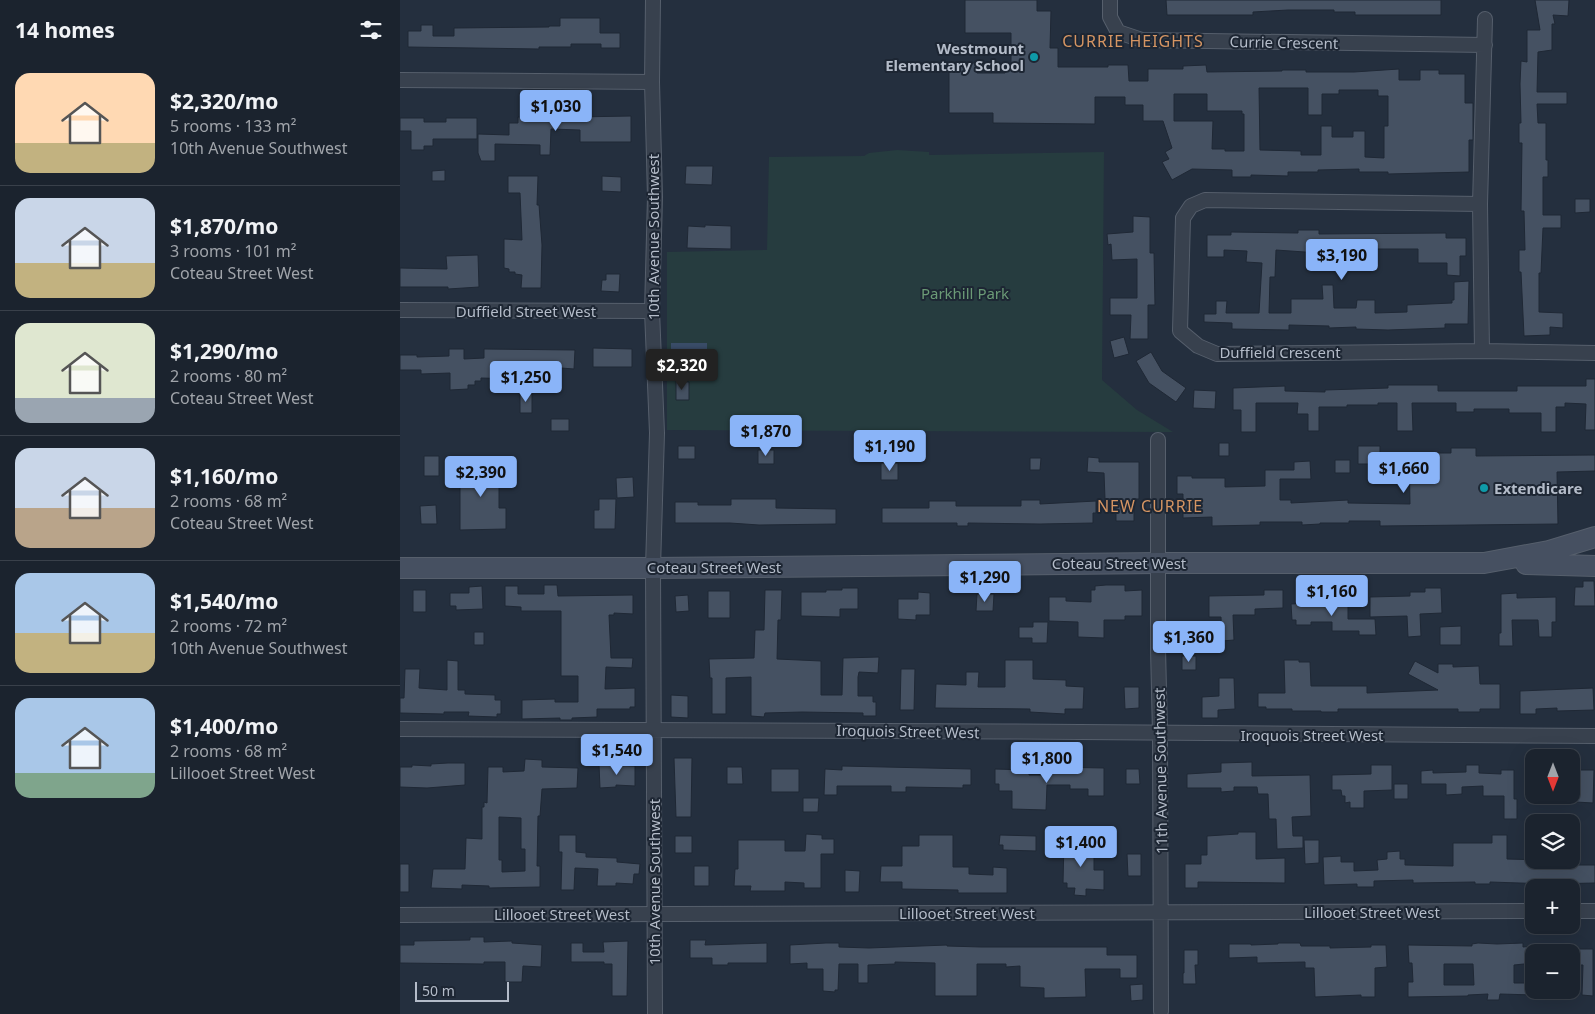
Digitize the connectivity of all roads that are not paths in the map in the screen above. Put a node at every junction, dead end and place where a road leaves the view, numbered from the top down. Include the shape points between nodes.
1 (653, 0) edge
2 (1110, 0) edge
3 (1486, 19) dead end
4 (1485, 45) junction
5 (400, 80) edge
6 (652, 82) junction
7 (1480, 204) junction
8 (400, 310) edge
9 (652, 312) junction
10 (1482, 352) junction
11 (1595, 353) edge
12 (1158, 440) dead end
13 (1595, 537) edge
14 (1159, 563) junction
15 (1484, 563) junction
16 (1595, 566) edge
17 (400, 568) edge
18 (653, 568) junction
19 (653, 729) junction
20 (400, 730) edge
21 (1160, 734) junction
22 (1595, 736) edge
23 (1525, 911) edge
24 (1580, 911) edge
25 (1595, 911) edge
26 (654, 913) junction
27 (1161, 913) junction
28 (400, 915) edge
29 (1161, 1012) dead end
30 (654, 1014) edge

1 - 6 street, 10th Avenue Southwest
2 - 4 street, Currie Crescent via 1110,17 1118,32 1142,40
3 - 4 street
4 - 7 street
5 - 6 street
6 - 9 street, 10th Avenue Southwest via 655,197
7 - 10 street
7 - 10 street, Duffield Crescent via 1205,200 1191,206 1183,218 1180,332 1198,346 1217,354
8 - 9 street, Duffield Street West
9 - 18 street, 10th Avenue Southwest via 657,434
10 - 11 street, Duffield Crescent
12 - 14 street, 11th Avenue Southwest
13 - 15 street, Coteau Street West via 1549,552
14 - 15 street, Coteau Street West
14 - 18 street, Coteau Street West
14 - 21 street, 11th Avenue Southwest
15 - 16 street
17 - 18 street, Coteau Street West
18 - 19 street, 10th Avenue Southwest
19 - 20 street, Iroquois Street West
19 - 21 street, Iroquois Street West
19 - 26 street, 10th Avenue Southwest
21 - 22 street, Iroquois Street West
21 - 27 street, 11th Avenue Southwest
23 - 27 street, Lillooet Street West
24 - 25 street
26 - 27 street, Lillooet Street West
26 - 28 street, Lillooet Street West
26 - 30 street, 10th Avenue Southwest
27 - 29 street, 11th Avenue Southwest

